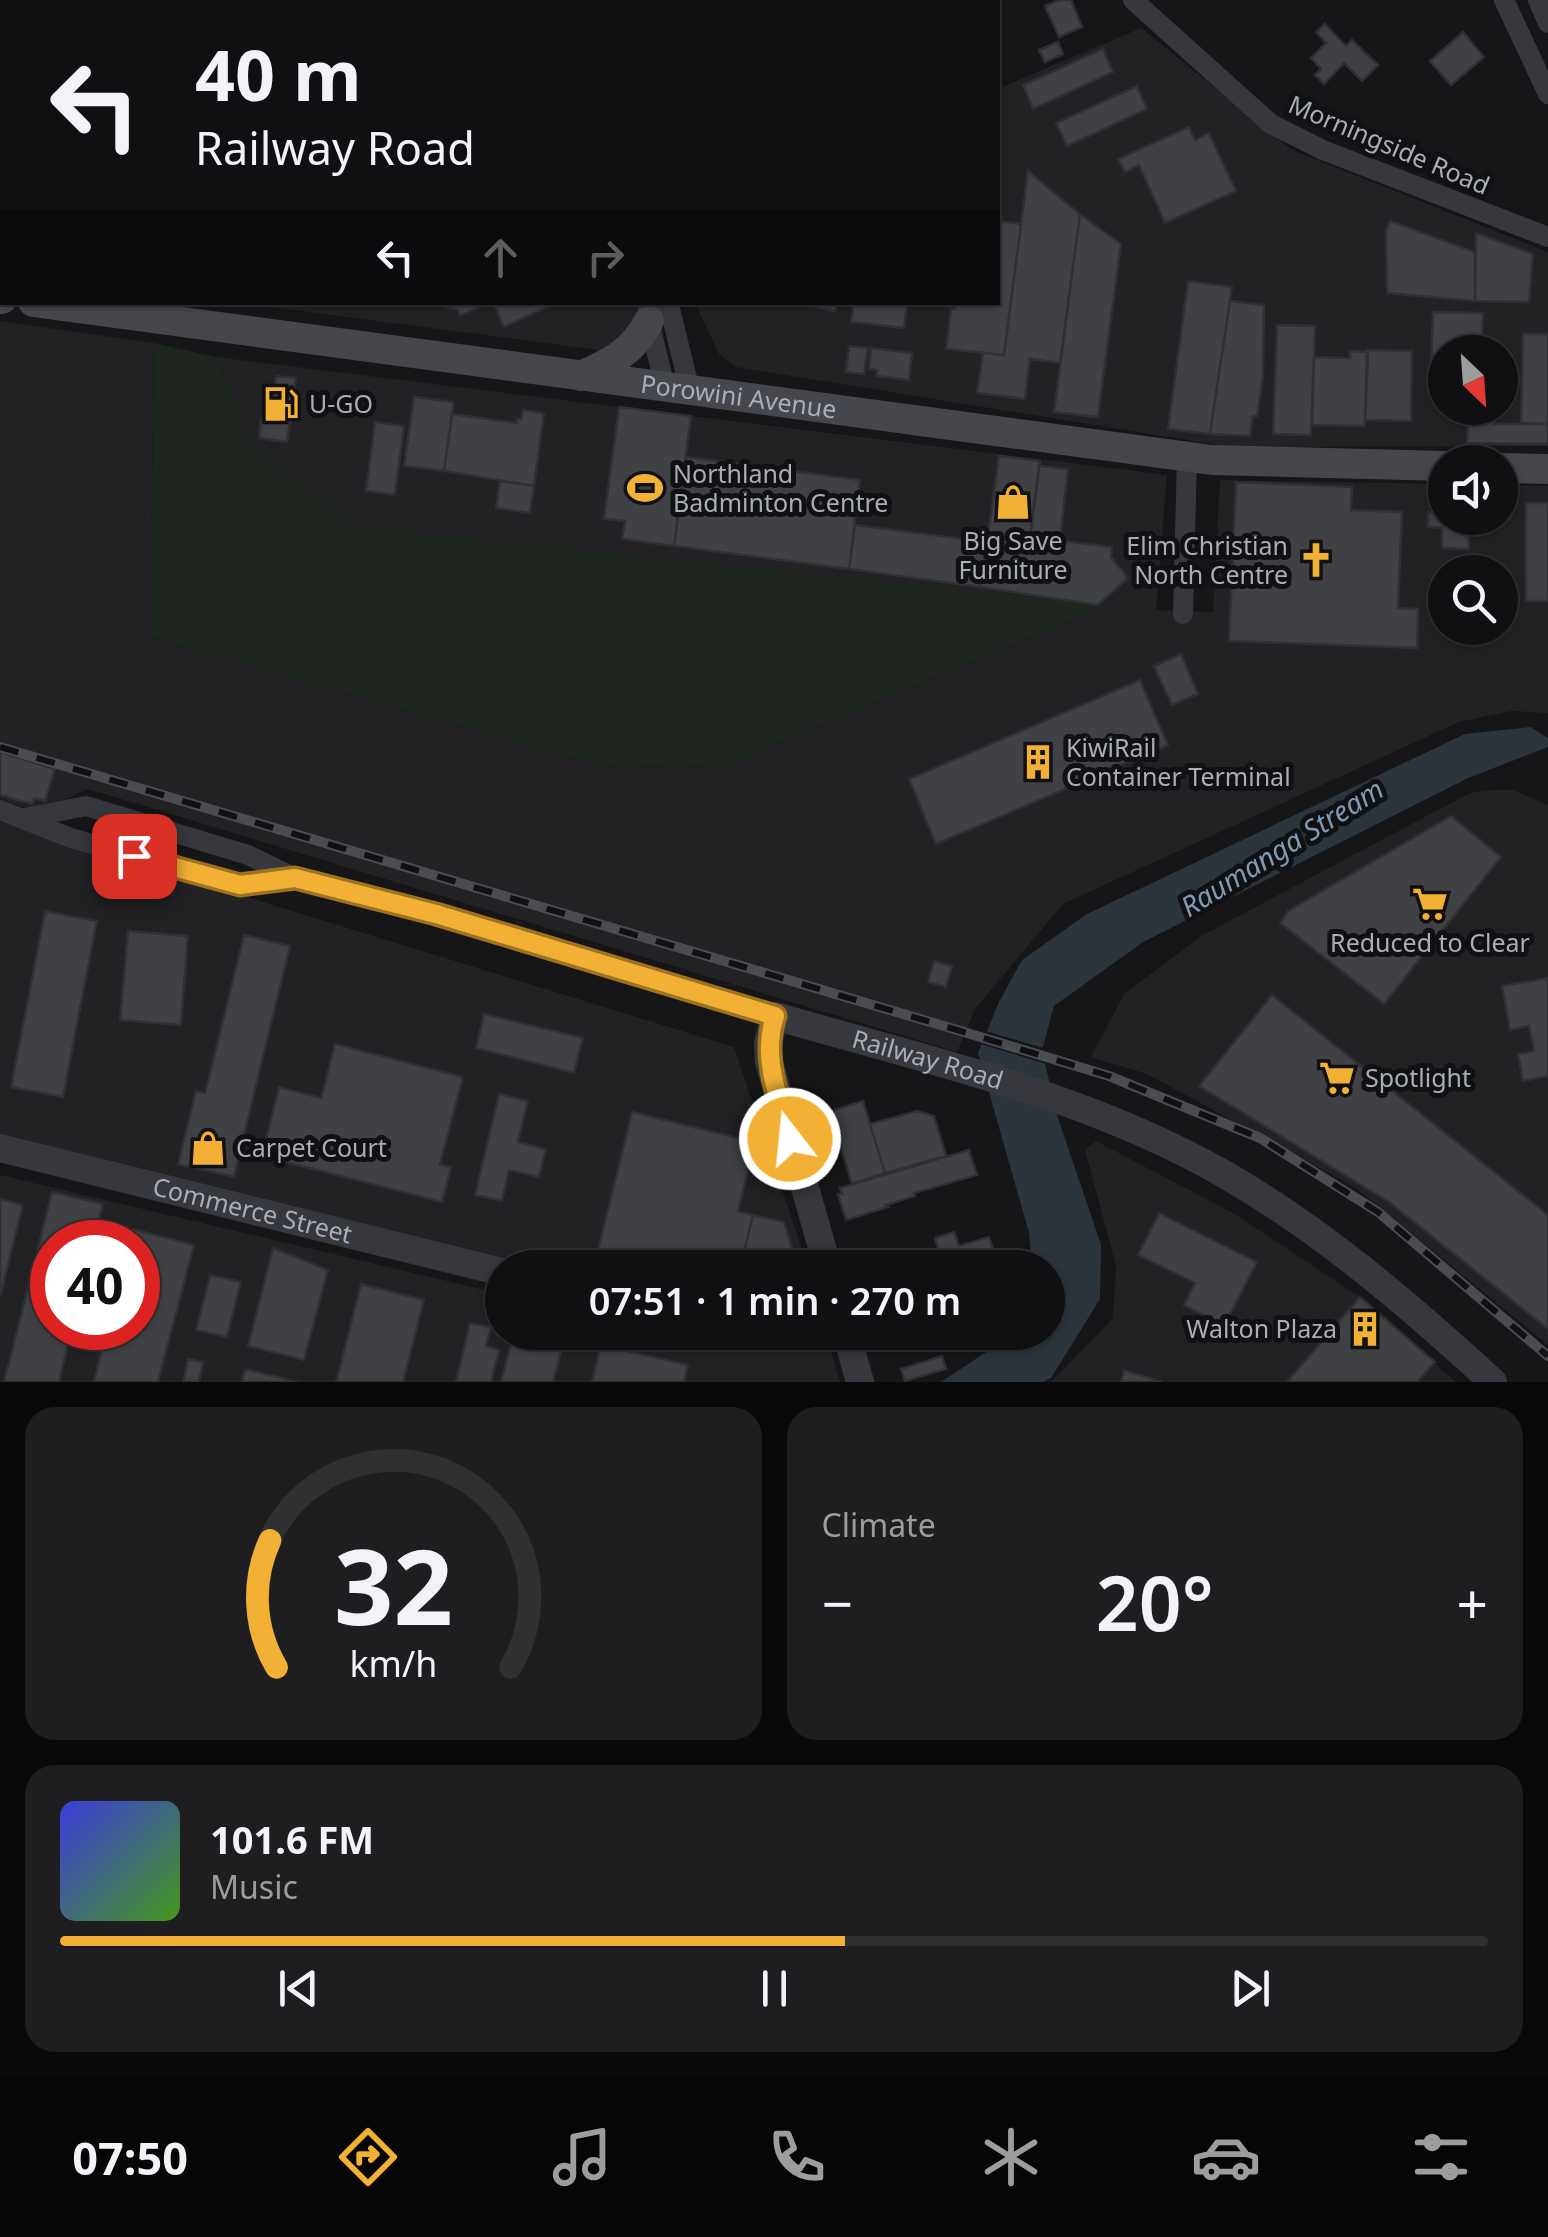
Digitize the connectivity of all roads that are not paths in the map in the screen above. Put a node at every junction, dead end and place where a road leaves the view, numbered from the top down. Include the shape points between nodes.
1 (1133, 0) edge
2 (1504, 0) edge
3 (1538, 0) edge
4 (1548, 23) edge
5 (1548, 94) edge
6 (1548, 237) edge
7 (55, 305) edge
8 (654, 309) edge
9 (581, 376) junction
10 (677, 389) junction
11 (1187, 456) junction
12 (1428, 465) edge
13 (1518, 468) edge
14 (1548, 468) edge
15 (1183, 614) dead end
16 (0, 810) edge
17 (24, 818) junction
18 (295, 878) junction
19 (775, 1016) junction
20 (0, 1148) edge
21 (823, 1250) edge
22 (485, 1268) edge
23 (851, 1350) edge
24 (860, 1382) edge
25 (1493, 1382) edge

1 - 6 street, Morningside Road via 1271,124
2 - 5 street
3 - 4 street
7 - 9 main road, Porowini Avenue
8 - 9 main road via 621,357
8 - 10 street
9 - 10 main road, Porowini Avenue
10 - 11 main road, Porowini Avenue
11 - 12 main road, Porowini Avenue
11 - 15 street
13 - 14 main road
16 - 17 street, Railway Road
17 - 18 street, Railway Road via 64,836 228,883
17 - 18 street, Railway Road via 82,805 248,855
18 - 19 street, Railway Road
19 - 21 street via 769,1062
19 - 25 street, Railway Road via 1061,1101 1194,1159 1270,1202 1364,1269
20 - 22 street, Commerce Street
23 - 24 street

